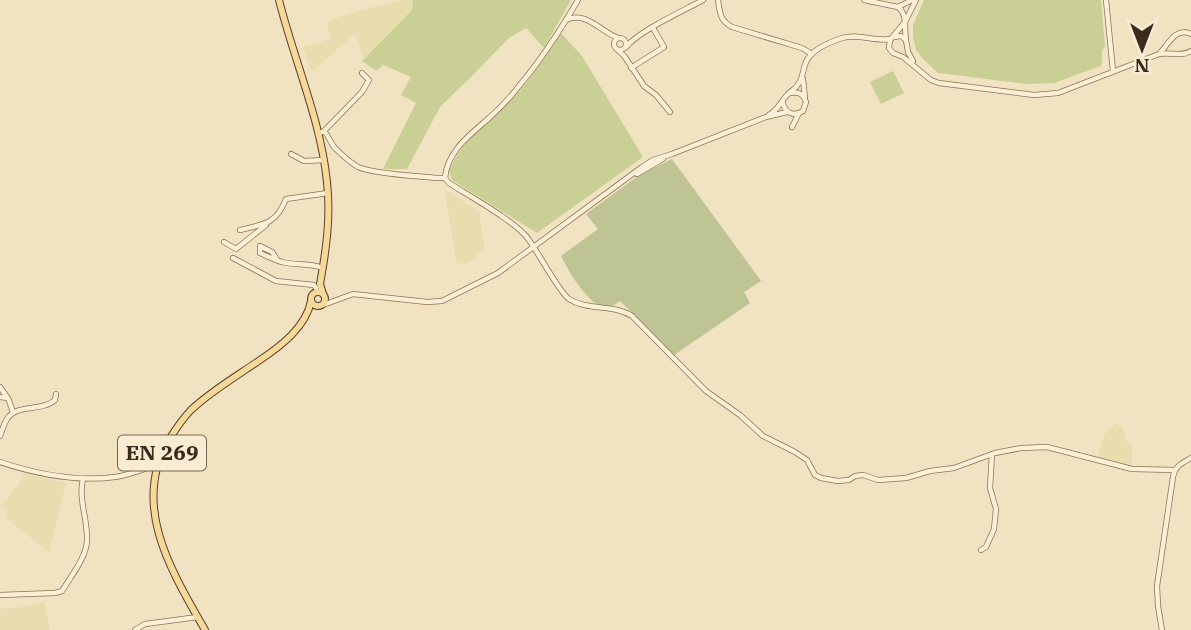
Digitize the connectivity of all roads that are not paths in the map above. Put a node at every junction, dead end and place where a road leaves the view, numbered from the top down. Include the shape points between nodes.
1 (278, 0) edge
2 (578, 0) edge
3 (703, 0) edge
4 (718, 0) edge
5 (864, 0) edge
6 (914, 0) edge
7 (1106, 0) edge
8 (898, 7) junction
9 (572, 11) junction
10 (911, 11) junction
11 (580, 16) junction
12 (564, 22) junction
13 (905, 22) junction
14 (598, 27) junction
15 (653, 28) junction
16 (1191, 34) edge
17 (640, 36) junction
18 (621, 38) junction
19 (892, 38) junction
20 (1172, 38) junction
21 (877, 40) junction
22 (906, 40) junction
23 (626, 47) junction
24 (908, 47) junction
25 (616, 48) junction
26 (889, 48) junction
27 (1191, 51) edge
28 (812, 54) junction
29 (1159, 54) junction
30 (1180, 54) junction
31 (899, 55) junction
32 (631, 68) junction
33 (919, 71) junction
34 (1112, 71) junction
35 (362, 74) dead end
36 (802, 76) junction
37 (791, 93) junction
38 (805, 99) junction
39 (783, 102) junction
40 (670, 112) dead end
41 (789, 113) junction
42 (799, 113) junction
43 (766, 117) junction
44 (321, 132) junction
45 (330, 144) junction
46 (322, 151) junction
47 (290, 154) dead end
48 (324, 160) junction
49 (445, 178) junction
50 (328, 193) junction
51 (268, 223) junction
52 (240, 230) dead end
53 (224, 242) dead end
54 (534, 248) junction
55 (233, 258) dead end
56 (278, 261) dead end
57 (323, 269) junction
58 (313, 295) junction
59 (323, 300) junction
60 (299, 325) junction
61 (0, 387) edge
62 (56, 394) dead end
63 (0, 397) edge
64 (8, 398) junction
65 (13, 412) junction
66 (0, 436) edge
67 (992, 454) junction
68 (1191, 458) edge
69 (0, 462) edge
70 (158, 464) junction
71 (1174, 470) junction
72 (83, 479) junction
73 (981, 550) dead end
74 (0, 595) edge
75 (198, 618) junction
76 (135, 630) edge
77 (205, 630) edge
78 (1162, 630) edge

1 - 44 main road, EN 269
2 - 9 street
2 - 11 street
3 - 15 street
4 - 28 street via 725,24
5 - 8 street
6 - 8 street
6 - 10 street
7 - 34 street
8 - 10 street
8 - 13 street
9 - 11 street
9 - 12 street
10 - 13 street
11 - 12 street
11 - 14 street
12 - 49 street via 522,84 456,150
13 - 19 street
13 - 22 street
14 - 18 street
14 - 25 street
15 - 17 street
15 - 32 street via 664,47
16 - 20 street via 1181,32
17 - 18 street
17 - 23 street
18 - 23 street
18 - 25 street via 614,42
19 - 21 street
19 - 22 street
19 - 26 street
20 - 29 street
20 - 30 street via 1174,50
21 - 26 street
21 - 28 street via 841,38
22 - 24 street
23 - 25 street
24 - 31 street
24 - 33 street
25 - 32 street
26 - 31 street
27 - 30 street
28 - 36 street
29 - 30 street
29 - 34 street
31 - 33 street
32 - 40 street
33 - 34 street via 950,86 1034,95 1058,93
35 - 44 street via 369,80 362,92
36 - 37 street
36 - 38 street
37 - 38 street
37 - 39 street
38 - 42 street via 805,108
39 - 41 street
39 - 43 street
41 - 42 street
41 - 42 street via 792,127
41 - 43 street
43 - 54 street via 673,154 627,179
44 - 45 street via 330,138
44 - 46 main road, EN 269
45 - 46 street
45 - 49 street via 359,167
46 - 48 main road, EN 269
47 - 48 street via 303,161
48 - 50 main road, EN 269
49 - 54 street via 504,218
50 - 51 street via 286,199 281,213
50 - 57 main road, EN 269
51 - 52 street
51 - 53 street via 236,249
54 - 59 street via 498,274 442,301 353,294
54 - 67 street via 568,298 625,311 706,391 763,436 807,460 821,478 905,478
55 - 58 street via 276,281 314,285
56 - 57 street
57 - 58 main road, EN 269
57 - 59 main road, EN 269
58 - 59 main road via 317,292
58 - 59 main road via 316,306
58 - 60 main road, EN 269
59 - 60 main road, EN 269
60 - 70 main road, EN 269 via 282,344 191,410 171,436
61 - 64 street
62 - 65 street via 50,405
63 - 64 street
64 - 65 street
65 - 66 street
67 - 71 street via 1047,447 1132,469
67 - 73 street via 994,529
68 - 71 street
69 - 72 street
70 - 72 street via 117,477
70 - 75 main road, EN 269 via 153,500 159,538
71 - 78 street via 1157,586
72 - 74 street via 85,552 62,591
75 - 76 street via 145,624
75 - 77 main road, EN 269

